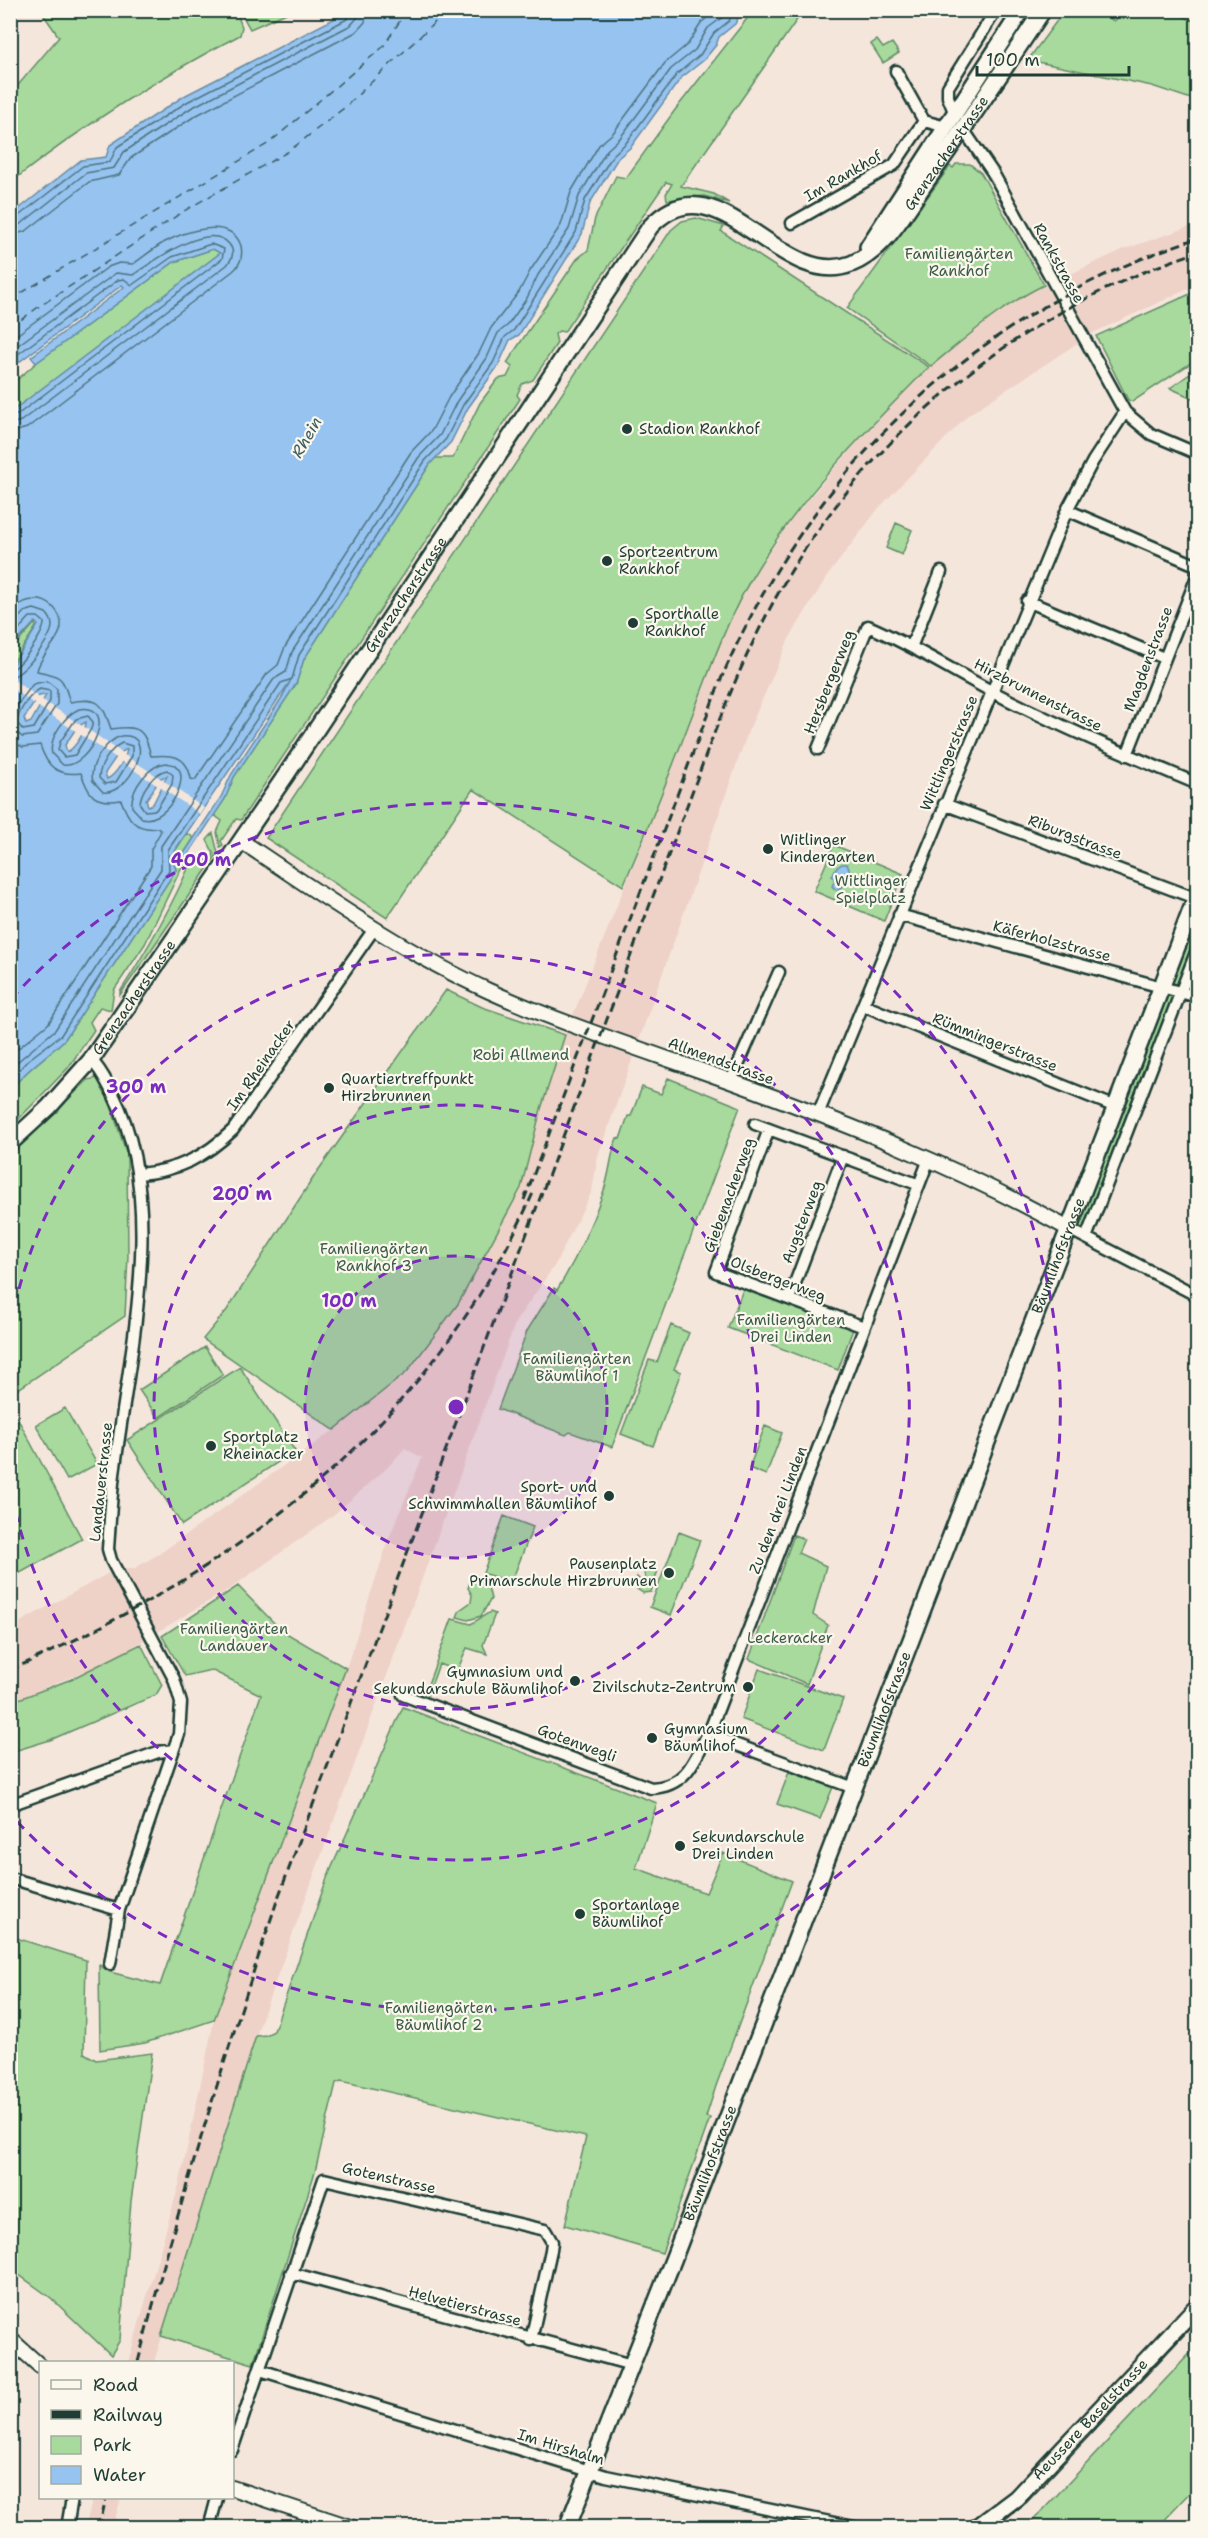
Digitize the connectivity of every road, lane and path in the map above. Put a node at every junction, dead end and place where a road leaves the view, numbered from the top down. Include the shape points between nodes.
1 (996, 10) edge
2 (1022, 10) edge
3 (1043, 10) edge
4 (896, 71) dead end
5 (951, 120) junction
6 (924, 121) junction
7 (963, 129) junction
8 (792, 223) dead end
9 (862, 258) junction
10 (1125, 412) junction
11 (1197, 454) edge
12 (1067, 510) junction
13 (1197, 566) edge
14 (941, 572) dead end
15 (1197, 574) edge
16 (1028, 601) junction
17 (868, 626) joint
18 (912, 645) junction
19 (1164, 658) junction
20 (991, 691) junction
21 (818, 750) dead end
22 (1128, 755) junction
23 (1197, 784) edge
24 (944, 804) junction
25 (241, 841) junction
26 (1196, 895) edge
27 (899, 915) junction
28 (374, 929) junction
29 (1197, 946) edge
30 (779, 972) dead end
31 (1161, 987) junction
32 (1180, 992) junction
33 (1197, 997) edge
34 (863, 1005) junction
35 (91, 1060) junction
36 (731, 1082) junction
37 (1116, 1107) junction
38 (818, 1114) junction
39 (756, 1124) dead end
40 (769, 1129) junction
41 (10, 1143) edge
42 (843, 1156) junction
43 (929, 1159) junction
44 (139, 1174) junction
45 (917, 1184) junction
46 (1067, 1228) junction
47 (1086, 1238) junction
48 (716, 1272) joint
49 (1197, 1294) edge
50 (789, 1299) junction
51 (864, 1327) junction
52 (404, 1695) dead end
53 (712, 1725) junction
54 (173, 1750) junction
55 (854, 1788) junction
56 (10, 1805) edge
57 (10, 1878) edge
58 (119, 1910) junction
59 (110, 1964) dead end
60 (291, 2273) junction
61 (1197, 2305) edge
62 (10, 2338) edge
63 (531, 2340) junction
64 (632, 2365) junction
65 (39, 2366) edge
66 (260, 2370) junction
67 (234, 2444) edge
68 (590, 2472) junction
69 (234, 2489) edge
70 (72, 2499) edge
71 (217, 2499) edge
72 (68, 2528) edge
73 (209, 2528) edge
74 (353, 2528) edge
75 (567, 2528) edge
76 (859, 2528) edge
77 (976, 2528) edge

1 - 5 street, Grenzacherstrasse via 948,87
2 - 5 main road, Grenzacherstrasse
3 - 7 main road, Grenzacherstrasse
4 - 6 street
5 - 6 street
5 - 7 main road
5 - 9 main road, Grenzacherstrasse
6 - 8 street, Im Rankhof via 894,165
7 - 9 main road, Grenzacherstrasse via 886,237
7 - 10 street, Rankstrasse via 993,173
9 - 25 main road, Grenzacherstrasse via 830,269 806,265 729,216 704,207 673,211 657,220
10 - 11 street via 1151,434
10 - 12 street, Wittlingerstrasse
12 - 13 street
12 - 16 street, Wittlingerstrasse
14 - 18 street
15 - 19 street, Magdenstrasse
16 - 19 street
16 - 20 street, Wittlingerstrasse
17 - 18 street, Hirzbrunnenstrasse
17 - 21 street, Hersbergerweg
18 - 20 street, Hirzbrunnenstrasse
19 - 22 street, Magdenstrasse
20 - 22 street, Hirzbrunnenstrasse
20 - 24 street, Wittlingerstrasse
22 - 23 street, Hirzbrunnenstrasse
24 - 26 street, Riburgstrasse
24 - 27 street, Wittlingerstrasse
25 - 28 street, Allmendstrasse
25 - 35 main road, Grenzacherstrasse
26 - 31 main road, Bäumlihofstrasse
27 - 31 street, Käferholzstrasse
27 - 34 street, Wittlingerstrasse
28 - 36 street, Allmendstrasse via 418,956 492,992
28 - 44 street, Im Rheinacker via 233,1130 195,1160 158,1173
29 - 32 street, Bäumlihofstrasse
30 - 36 street
31 - 32 street, Käferholzstrasse
31 - 37 main road, Bäumlihofstrasse
32 - 33 street, Käferholzstrasse
32 - 47 street, Bäumlihofstrasse
34 - 37 street, Rümmingerstrasse
34 - 38 street, Wittlingerstrasse
35 - 41 main road, Grenzacherstrasse
35 - 44 street, Landauerstrasse via 119,1106
36 - 38 street, Allmendstrasse
37 - 46 main road, Bäumlihofstrasse
38 - 43 street, Allmendstrasse
39 - 40 street
40 - 42 street
40 - 48 street, Giebenacherweg
42 - 45 street
42 - 50 street, Augsterweg
43 - 45 street, Zu den drei Linden
43 - 46 street, Allmendstrasse
44 - 54 street, Landauerstrasse via 140,1270 108,1549 177,1688 181,1718
45 - 51 street, Zu den drei Linden
46 - 47 street, Allmendstrasse
46 - 55 main road, Bäumlihofstrasse
47 - 49 street, Allmendstrasse
48 - 50 street, Olsbergerweg
50 - 51 street, Olsbergerweg
51 - 53 street, Zu den drei Linden
52 - 53 street, Gotenwegli via 651,1788 686,1775
53 - 55 street via 726,1741
54 - 56 street
54 - 58 street, Landauerstrasse
55 - 64 main road, Bäumlihofstrasse
57 - 58 street
58 - 59 street, Landauerstrasse
60 - 63 street, Helvetierstrasse
60 - 63 street, Gotenstrasse via 324,2179 536,2227 545,2230 552,2241
60 - 66 street, Gotenstrasse
61 - 77 main road, Aeussere Baselstrasse via 1016,2498
62 - 65 street
63 - 64 street, Helvetierstrasse
64 - 68 main road, Bäumlihofstrasse
66 - 67 street, Gotenstrasse
66 - 68 street, Im Hirshalm
68 - 75 main road, Bäumlihofstrasse
68 - 76 street, Im Hirshalm
69 - 74 street
70 - 72 street
71 - 73 street

